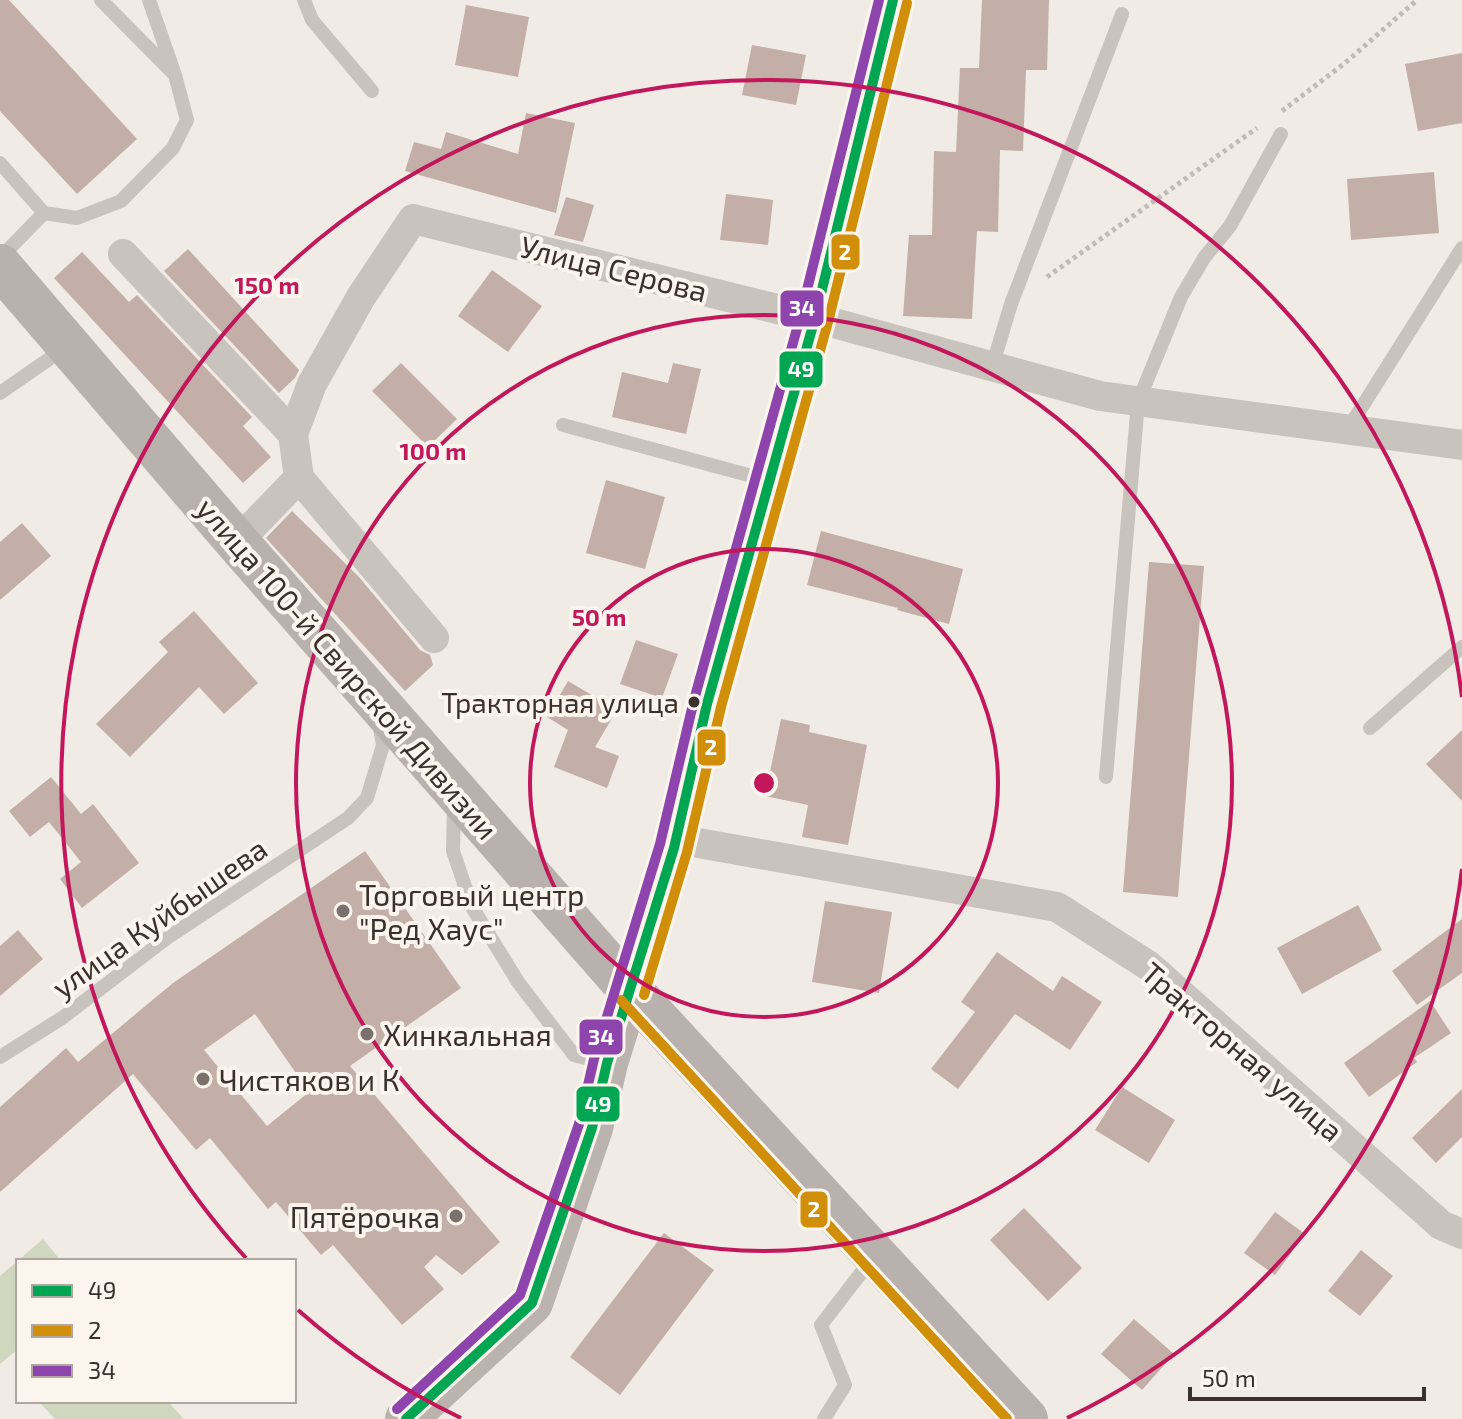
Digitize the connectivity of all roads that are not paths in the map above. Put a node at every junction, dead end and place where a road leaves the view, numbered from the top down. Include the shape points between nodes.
1 (101, 0) edge
2 (149, 0) edge
3 (304, 0) edge
4 (893, 0) edge
5 (1122, 14) dead end
6 (175, 75) junction
7 (372, 91) dead end
8 (1281, 134) dead end
9 (0, 163) edge
10 (44, 213) junction
11 (1462, 248) edge
12 (123, 254) dead end
13 (0, 258) edge
14 (0, 266) edge
15 (815, 318) junction
16 (68, 346) junction
17 (992, 367) junction
18 (0, 393) edge
19 (1138, 402) junction
20 (563, 425) dead end
21 (1348, 430) junction
22 (293, 434) junction
23 (1462, 445) edge
24 (299, 478) junction
25 (769, 481) junction
26 (237, 542) junction
27 (434, 638) dead end
28 (1462, 647) edge
29 (375, 699) junction
30 (1370, 728) dead end
31 (1106, 777) dead end
32 (454, 790) junction
33 (676, 839) junction
34 (631, 991) junction
35 (0, 1057) edge
36 (607, 1063) junction
37 (1462, 1234) edge
38 (874, 1257) junction
39 (406, 1419) edge
40 (824, 1419) edge
41 (1026, 1419) edge

1 - 6 lane
2 - 6 lane
3 - 7 lane via 312,20
4 - 15 street
5 - 17 lane
6 - 10 lane via 187,120 173,148 121,201 77,218
8 - 19 lane via 1230,226 1181,297
9 - 10 lane
10 - 13 lane
11 - 21 lane
12 - 22 street
14 - 16 main road, улица 100-й Свирской Дивизии
15 - 17 street
15 - 22 street, Улица Серова via 413,219 312,384
15 - 25 street
16 - 18 lane
16 - 26 main road, улица 100-й Свирской Дивизии
17 - 19 street
19 - 21 street
19 - 31 lane
20 - 25 lane
21 - 23 street
22 - 24 street
24 - 26 street
24 - 27 street
25 - 33 street
26 - 29 main road, улица 100-й Свирской Дивизии
28 - 30 lane
29 - 32 main road, улица 100-й Свирской Дивизии
29 - 35 lane, улица Куйбышева via 383,745 367,798 348,818
32 - 34 main road, улица 100-й Свирской Дивизии
32 - 36 lane via 453,851 472,907 518,982 574,1055
33 - 34 street
33 - 37 street, Тракторная улица via 1057,907 1149,966 1441,1225
34 - 36 street
34 - 38 main road, улица 100-й Свирской Дивизии
36 - 39 street via 598,1112 532,1303
38 - 40 lane via 821,1325 845,1385
38 - 41 main road, улица 100-й Свирской Дивизии

